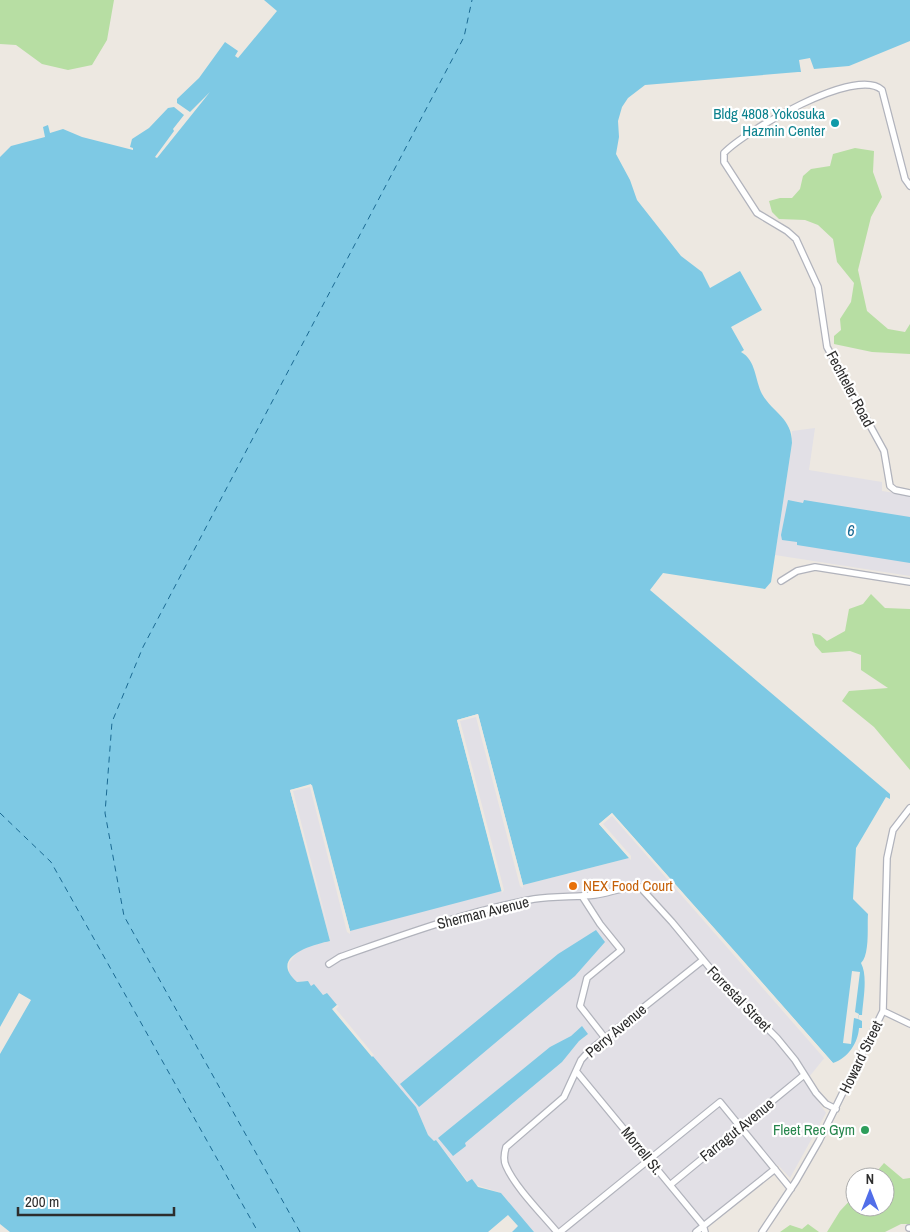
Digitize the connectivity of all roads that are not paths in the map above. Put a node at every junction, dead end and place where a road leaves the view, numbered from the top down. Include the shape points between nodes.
1 (910, 186) edge
2 (910, 493) edge
3 (781, 581) dead end
4 (910, 582) edge
5 (910, 808) edge
6 (642, 889) joint
7 (582, 896) junction
8 (703, 960) junction
9 (329, 964) dead end
10 (883, 1011) junction
11 (910, 1024) edge
12 (605, 1038) junction
13 (576, 1071) junction
14 (804, 1075) junction
15 (836, 1109) junction
16 (740, 1128) junction
17 (649, 1160) junction
18 (775, 1170) junction
19 (670, 1185) junction
20 (791, 1189) junction
21 (703, 1225) junction
22 (558, 1232) edge
23 (696, 1232) edge
24 (705, 1232) edge
25 (762, 1232) edge

1 - 2 street, Fechteler Road via 905,179 882,90 878,85 867,83 827,92 783,113 724,153 724,162 756,213 796,239 818,287 827,347 884,451 890,486
3 - 4 street via 797,571 815,567
5 - 10 street, Howard Street via 893,830 887,858
6 - 7 street, Sherman Avenue via 630,887
6 - 8 street, Forrestal Street
7 - 9 street, Sherman Avenue via 535,899 427,927 340,957
7 - 12 street via 621,950 587,978 580,1006
8 - 12 street, Perry Avenue
8 - 14 street, Forrestal Street via 777,1038
10 - 11 street
10 - 15 street, Howard Street
12 - 13 street, Perry Avenue via 586,1055
13 - 17 street, Morrell St.
13 - 22 street, Perry Avenue via 564,1097 506,1147 504,1156 505,1166 519,1186
14 - 15 street, Forrestal Street via 826,1104
14 - 16 street, Farragut Avenue
15 - 20 street, Howard Street
16 - 17 street via 720,1102
16 - 18 street
16 - 19 street, Farragut Avenue
17 - 19 street, Morrell St.
17 - 22 street
18 - 20 street
18 - 21 street
19 - 21 street, Morrell St.
20 - 25 street, Howard Street
21 - 23 street
21 - 24 street, Morrell St.

